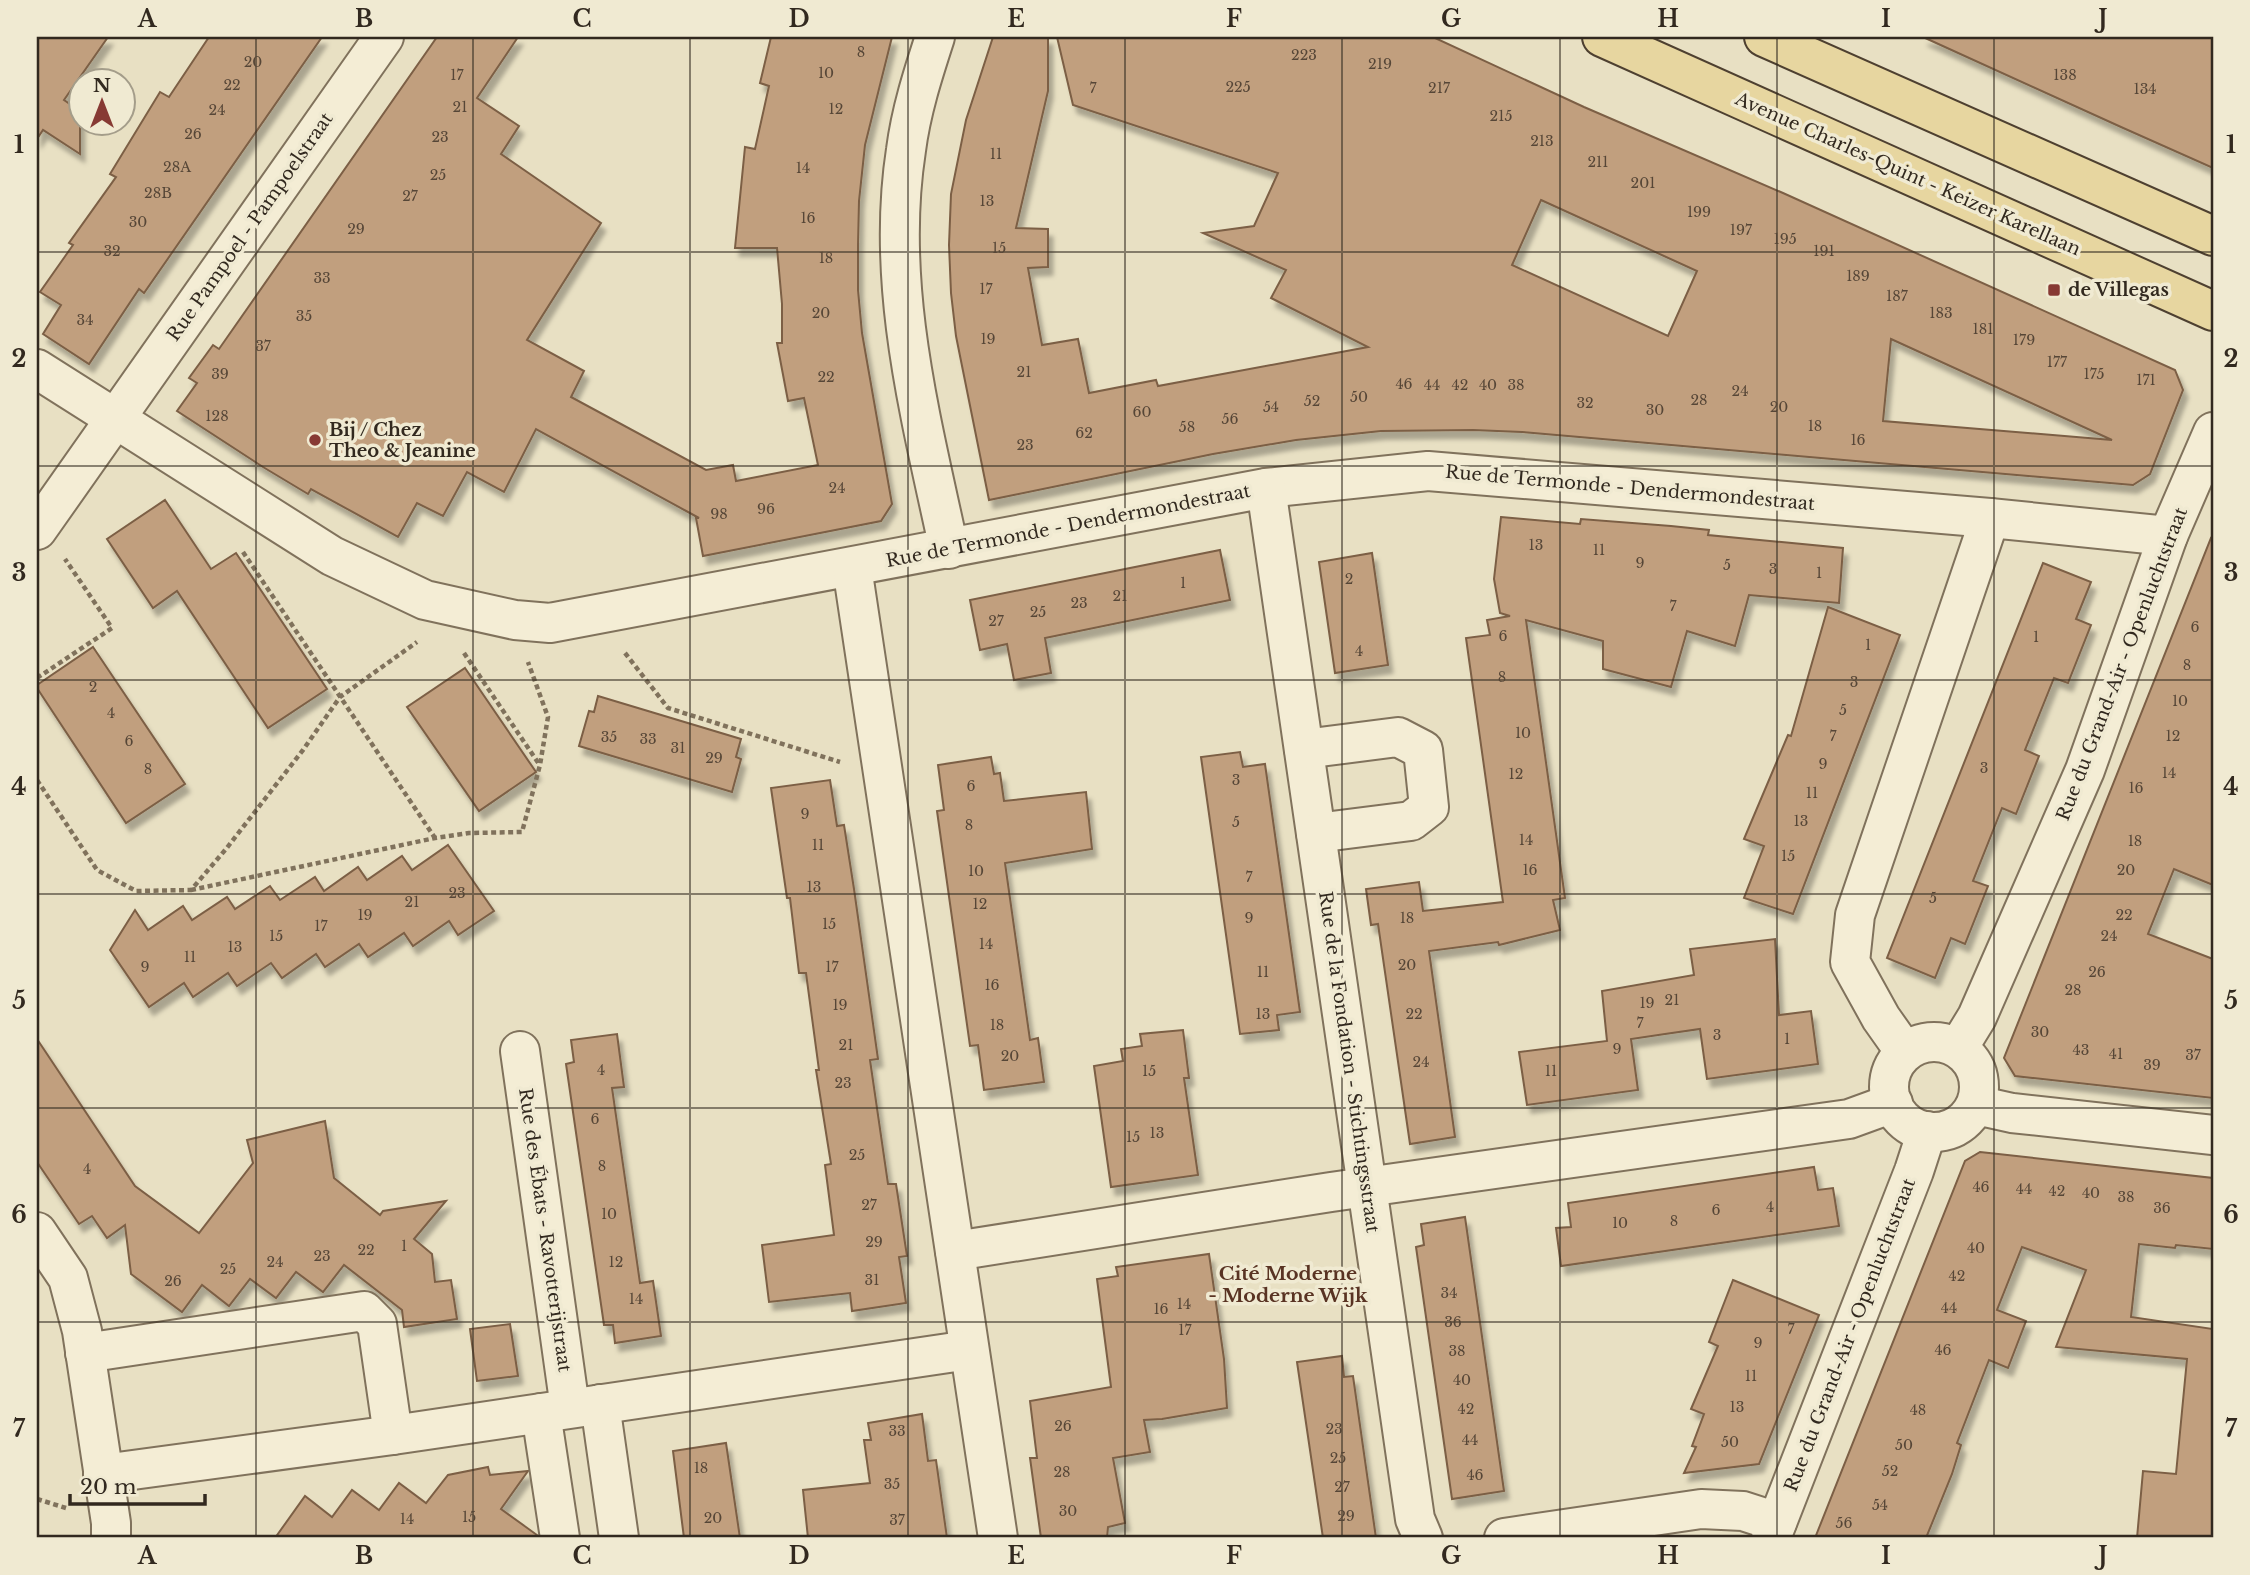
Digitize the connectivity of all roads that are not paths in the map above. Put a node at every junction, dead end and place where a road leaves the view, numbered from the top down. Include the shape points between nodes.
1 (384, 37) edge
2 (935, 37) edge
3 (1602, 37) edge
4 (1764, 37) edge
5 (2213, 236) edge
6 (2213, 311) edge
7 (37, 369) edge
8 (115, 418) junction
9 (2213, 432) edge
10 (1266, 488) junction
11 (1990, 518) junction
12 (39, 527) edge
13 (2168, 536) junction
14 (949, 549) junction
15 (852, 567) junction
16 (1304, 749) junction
17 (1316, 833) junction
18 (1958, 1048) junction
19 (520, 1051) dead end
20 (1905, 1052) junction
21 (1892, 1103) junction
22 (1976, 1105) junction
23 (1927, 1131) junction
24 (2213, 1135) edge
25 (1367, 1187) junction
26 (37, 1231) edge
27 (955, 1251) junction
28 (969, 1350) junction
29 (85, 1353) junction
30 (570, 1408) junction
31 (393, 1434) junction
32 (103, 1474) junction
33 (1774, 1530) edge
34 (111, 1538) edge
35 (560, 1538) edge
36 (620, 1538) edge
37 (998, 1538) edge
38 (1423, 1538) edge
39 (1504, 1538) edge

1 - 8 street, Rue Pampoel - Pampoelstraat
2 - 14 street via 906,150 900,270 903,317
3 - 6 main road, Avenue Charles-Quint - Keizer Karellaan
4 - 5 main road
7 - 8 street, Rue de Termonde - Dendermondestraat
8 - 12 street, Rue Pampoel - Pampoelstraat
8 - 15 street, Rue de Termonde - Dendermondestraat via 332,556 425,600 515,620 550,623 597,616
9 - 13 street, Rue du Grand-Air - Openluchtstraat
10 - 11 street, Rue de Termonde - Dendermondestraat via 1428,471
10 - 14 street, Rue de Termonde - Dendermondestraat
10 - 16 street, Rue de la Fondation - Stichtingsstraat
11 - 13 street, Rue de Termonde - Dendermondestraat
11 - 20 street via 1855,915 1850,962
13 - 18 street, Rue du Grand-Air - Openluchtstraat via 2085,770 1977,1017
14 - 15 street, Rue de Termonde - Dendermondestraat
15 - 27 street
16 - 17 street, Rue de la Fondation - Stichtingsstraat
16 - 17 street via 1398,737 1423,750 1429,807 1411,821
17 - 25 street, Rue de la Fondation - Stichtingsstraat
18 - 20 street via 1925,1043
18 - 22 street via 1975,1069 1979,1082
19 - 30 street, Rue des Ébats - Ravotterijstraat
20 - 21 street via 1890,1081
21 - 23 street via 1906,1122
21 - 25 street via 1849,1119
22 - 23 street via 1961,1123
22 - 24 street
23 - 33 street, Rue du Grand-Air - Openluchtstraat
25 - 27 street
25 - 38 street, Rue de la Fondation - Stichtingsstraat via 1415,1519
26 - 29 street via 68,1278
27 - 28 street
28 - 30 street
28 - 37 street
29 - 31 street via 364,1311 377,1324
29 - 32 street
30 - 31 street
30 - 35 street, Rue des Ébats - Ravotterijstraat
30 - 36 street, Rue des Ébats - Ravotterijstraat
31 - 32 street
32 - 34 street
33 - 39 street via 1743,1511 1701,1509

